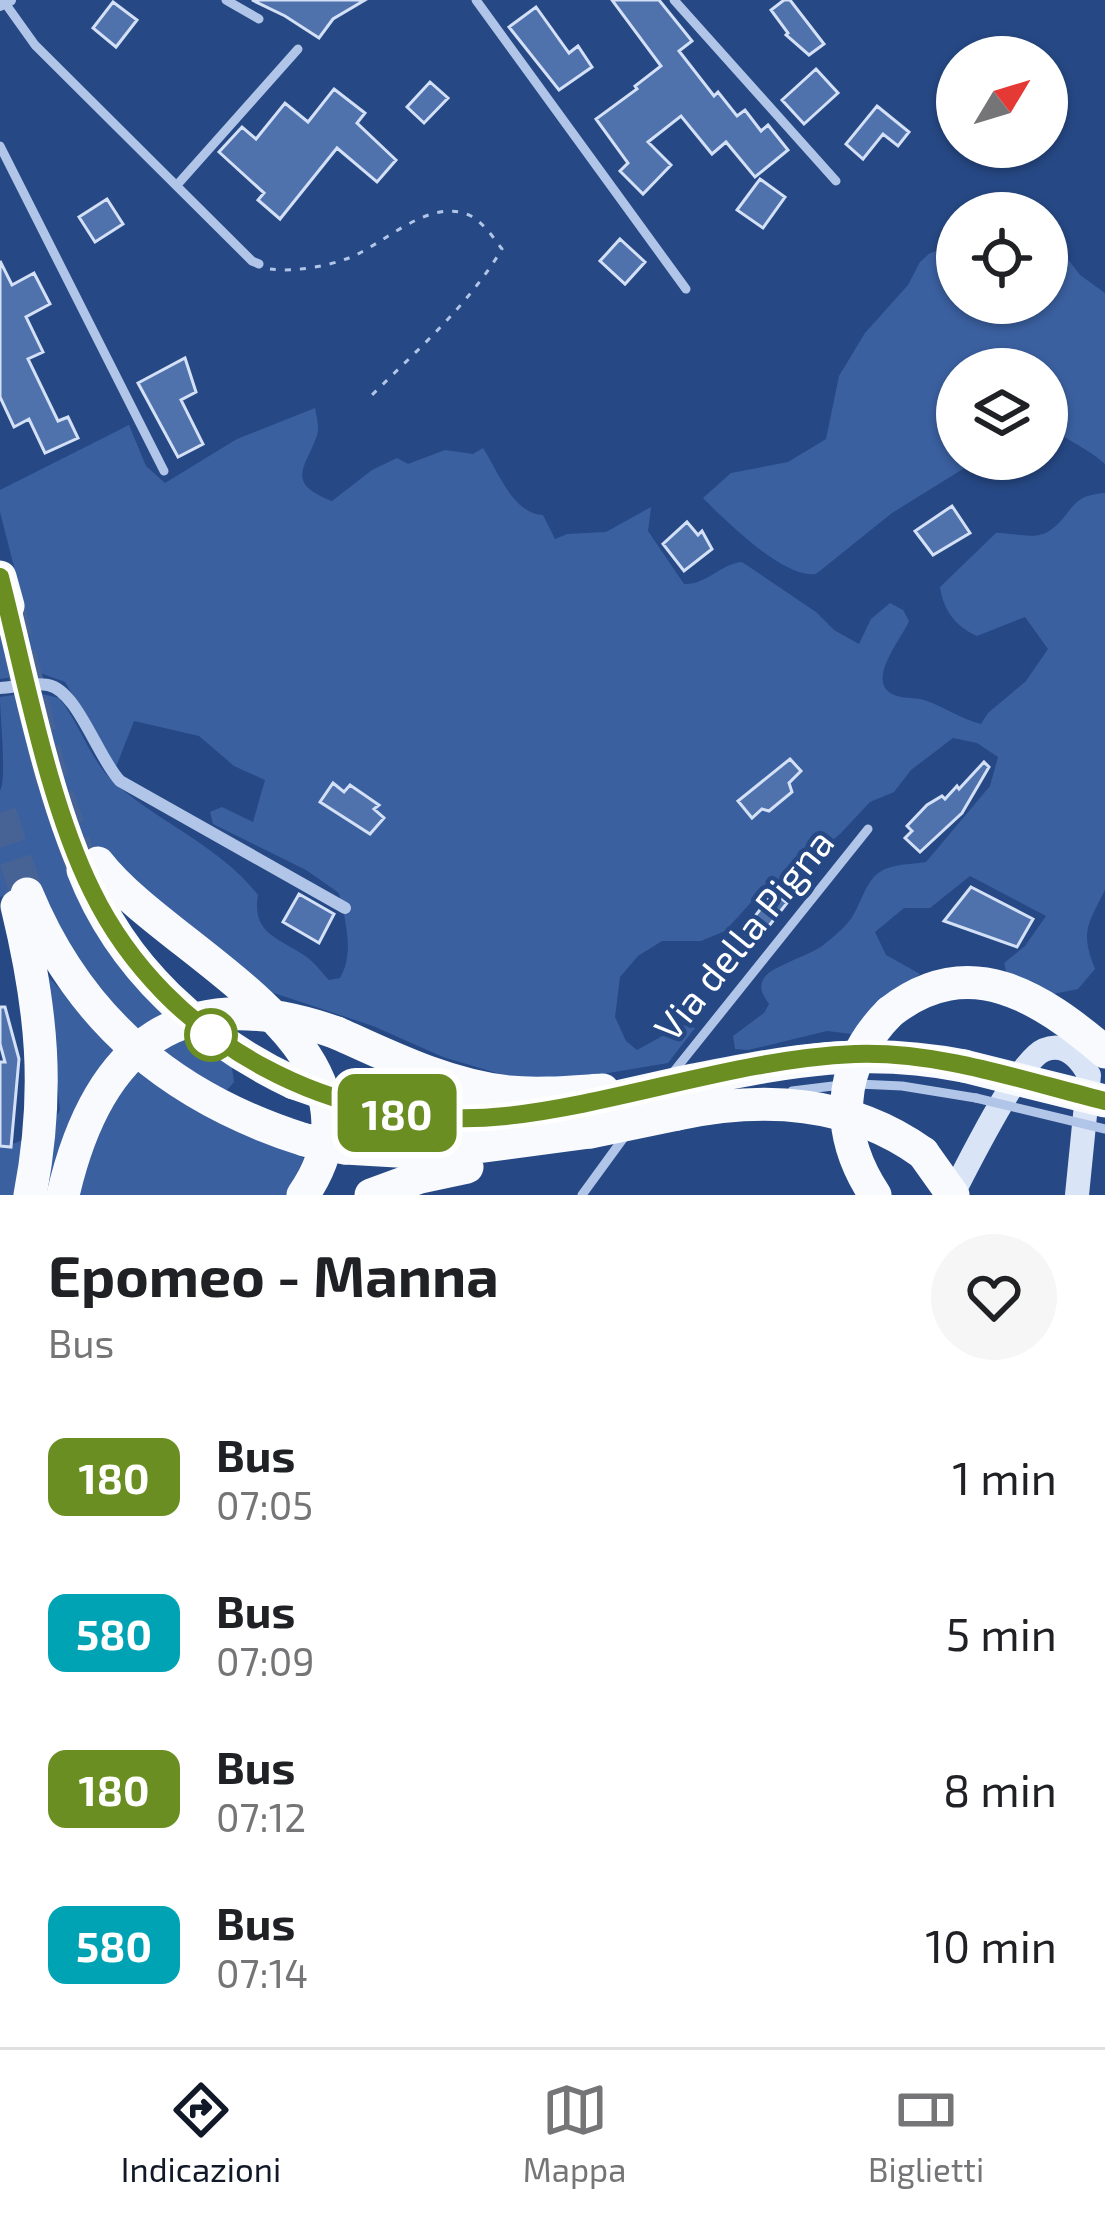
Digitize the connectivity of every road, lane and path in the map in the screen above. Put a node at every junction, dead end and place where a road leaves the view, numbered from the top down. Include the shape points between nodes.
1 (226, 0) edge
2 (476, 0) edge
3 (674, 0) edge
4 (5, 3) edge
5 (259, 19) dead end
6 (298, 49) dead end
7 (0, 146) edge
8 (836, 181) dead end
9 (177, 185) junction
10 (259, 264) joint
11 (686, 290) dead end
12 (368, 398) dead end
13 (164, 471) dead end
14 (0, 688) edge
15 (868, 829) dead end
16 (345, 908) dead end
17 (1105, 1052) edge
18 (970, 1082) junction
19 (698, 1095) junction
20 (1105, 1101) edge
21 (593, 1114) junction
22 (1105, 1129) edge
23 (1081, 1187) edge
24 (30, 1195) edge
25 (63, 1195) edge
26 (303, 1195) edge
27 (371, 1195) edge
28 (582, 1195) edge
29 (875, 1195) edge
30 (953, 1195) edge

1 - 5 lane
2 - 11 lane
3 - 8 lane
4 - 9 lane via 35,45
6 - 9 lane
7 - 13 lane
9 - 10 lane
10 - 12 path via 274,270 348,259 435,214 466,214 487,229 502,249 488,273
14 - 16 street via 45,684 65,692 120,781
15 - 28 lane, Via della Pigna
17 - 29 highway, bridge via 1051,1010 1000,986 947,985 917,995 890,1012 861,1048 845,1096 848,1141
18 - 19 highway via 928,1059 851,1054
18 - 20 highway, bridge
18 - 22 lane, bridge
19 - 21 highway, bridge
19 - 30 highway, bridge via 802,1105 884,1128 923,1154
21 - 24 highway, bridge via 431,1153 346,1148 252,1123 136,1050 65,969 21,896 44,1085
21 - 25 highway, bridge via 422,1071 284,1016 199,1018 158,1035 116,1069 93,1102
21 - 26 highway, bridge via 391,1112 343,1100 294,1083 224,1045 163,992 116,934 90,867 288,1029 315,1066 327,1120
21 - 27 highway via 532,1152
23 - 30 main road via 1089,1075 1073,1053 1053,1048 1028,1063

